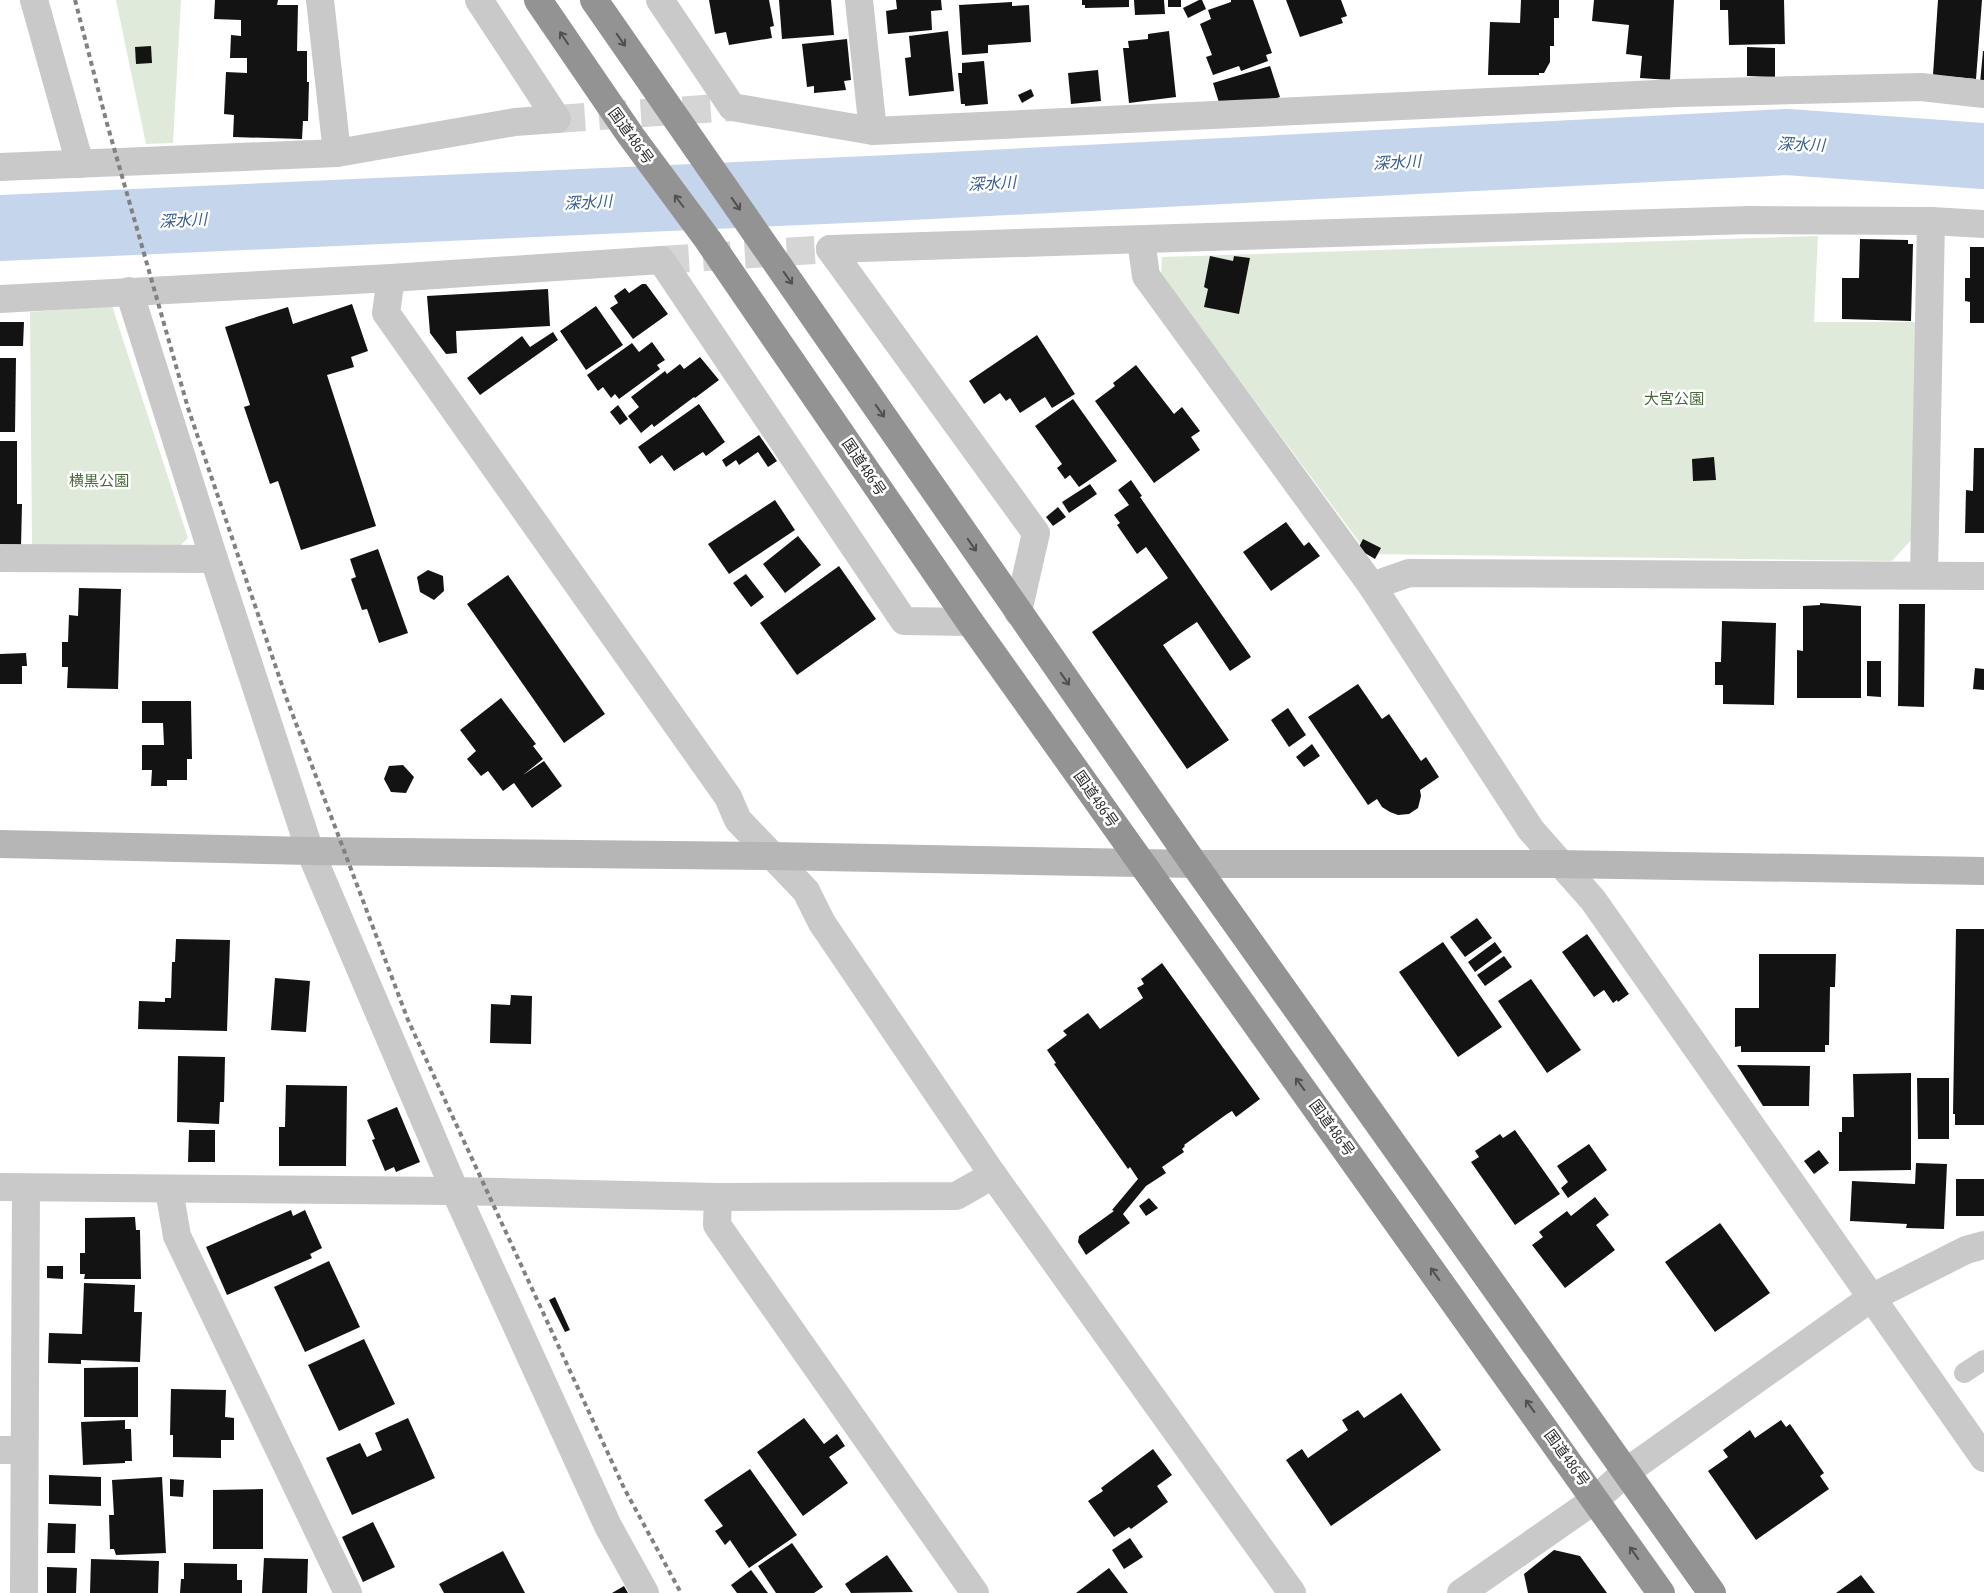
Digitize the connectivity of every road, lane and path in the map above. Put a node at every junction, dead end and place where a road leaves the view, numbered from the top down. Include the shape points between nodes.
1 (34, 0) edge
2 (320, 0) edge
3 (479, 0) edge
4 (538, 0) edge
5 (594, 0) edge
6 (660, 0) edge
7 (859, 0) edge
8 (1984, 94) edge
9 (873, 131) junction
10 (337, 153) junction
11 (80, 164) junction
12 (0, 167) edge
13 (1931, 221) junction
14 (1984, 224) edge
15 (1140, 240) junction
16 (391, 278) junction
17 (129, 291) junction
18 (0, 299) edge
19 (0, 558) edge
20 (214, 559) junction
21 (1924, 575) junction
22 (1984, 576) edge
23 (1372, 586) junction
24 (1018, 612) junction
25 (970, 622) junction
26 (0, 844) edge
27 (310, 851) junction
28 (771, 856) junction
29 (1142, 863) junction
30 (1194, 864) junction
31 (1559, 864) junction
32 (1984, 871) edge
33 (992, 1174) junction
34 (13, 1188) edge
35 (169, 1190) junction
36 (455, 1191) junction
37 (718, 1197) junction
38 (1984, 1245) edge
39 (1871, 1298) junction
40 (1984, 1360) edge
41 (1964, 1373) dead end
42 (1981, 1449) edge
43 (12, 1450) edge
44 (1626, 1472) junction
45 (1596, 1499) junction
46 (24, 1593) edge
47 (348, 1593) edge
48 (645, 1593) edge
49 (975, 1593) edge
50 (1292, 1593) edge
51 (1461, 1593) edge
52 (1661, 1593) edge
53 (1712, 1593) edge

1 - 11 street
2 - 10 street
3 - 10 street via 556,119 515,122
25 -> 4 highway, 国道486号 via 708,240 631,136
5 -> 24 highway
6 - 9 street via 732,107
7 - 9 street
8 - 9 street via 1921,87 1678,93
10 - 11 street
11 - 12 street
13 - 14 street
13 - 15 street via 1750,220
13 - 21 street
15 - 23 street via 1146,276
15 - 24 street via 830,249 1036,533
16 - 17 street
16 - 25 street via 661,260 904,621
16 - 28 street via 386,313 728,797 738,820
17 - 18 street
17 - 20 street
19 - 20 street
20 - 27 street
21 - 22 street
21 - 23 street via 1409,573
23 - 31 street via 1531,830
24 -> 30 highway
25 - 29 highway, 国道486号
26 - 27 street
27 - 28 street
27 - 36 street
28 - 29 street
28 - 33 street via 806,892 822,923
29 - 30 street
45 -> 29 highway, 国道486号
30 - 31 street
30 - 44 highway
31 - 32 street
31 - 39 street via 1593,900
33 - 37 street via 956,1196
33 - 50 street
34 - 35 street
34 - 43 street
35 - 36 street
35 - 47 street via 177,1236
36 - 37 street
36 - 48 street via 608,1526
37 - 49 street via 718,1225
38 - 39 street via 1966,1250
39 - 42 street
39 - 44 street
40 - 41 lane
43 - 46 street
44 - 45 street
44 - 53 highway
45 - 51 street
52 -> 45 highway, 国道486号

